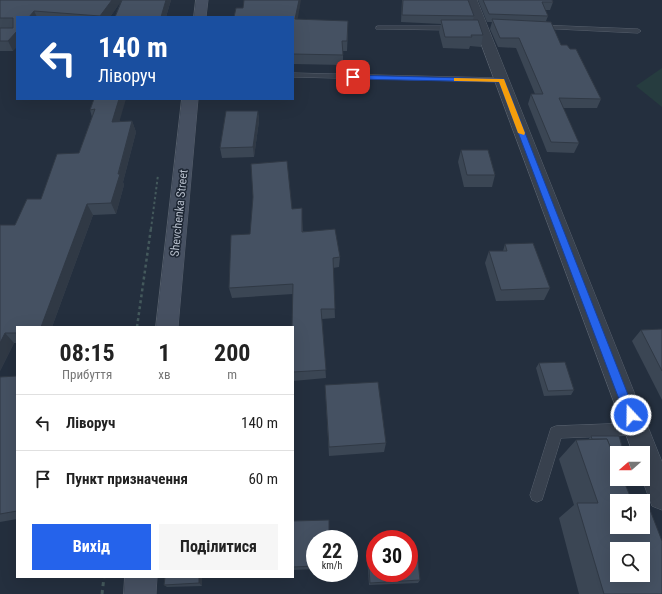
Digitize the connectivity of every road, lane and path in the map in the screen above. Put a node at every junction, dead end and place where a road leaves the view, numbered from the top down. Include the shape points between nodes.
1 (202, 0) edge
2 (471, 0) edge
3 (200, 16) edge
4 (528, 27) edge
5 (378, 28) dead end
6 (458, 28) edge
7 (638, 31) dead end
8 (294, 75) edge
9 (502, 80) junction
10 (190, 100) edge
11 (158, 175) dead end
12 (137, 326) edge
13 (167, 326) edge
14 (636, 429) junction
15 (537, 495) dead end
16 (662, 496) edge
17 (104, 578) edge
18 (142, 578) edge
19 (102, 594) edge
20 (140, 594) edge

1 - 3 street
2 - 9 street
4 - 7 lane
5 - 6 lane
8 - 9 lane
9 - 14 street
10 - 13 street, Shevchenka Street
11 - 12 path
14 - 15 lane via 556,432
14 - 16 street
17 - 19 path
18 - 20 street

